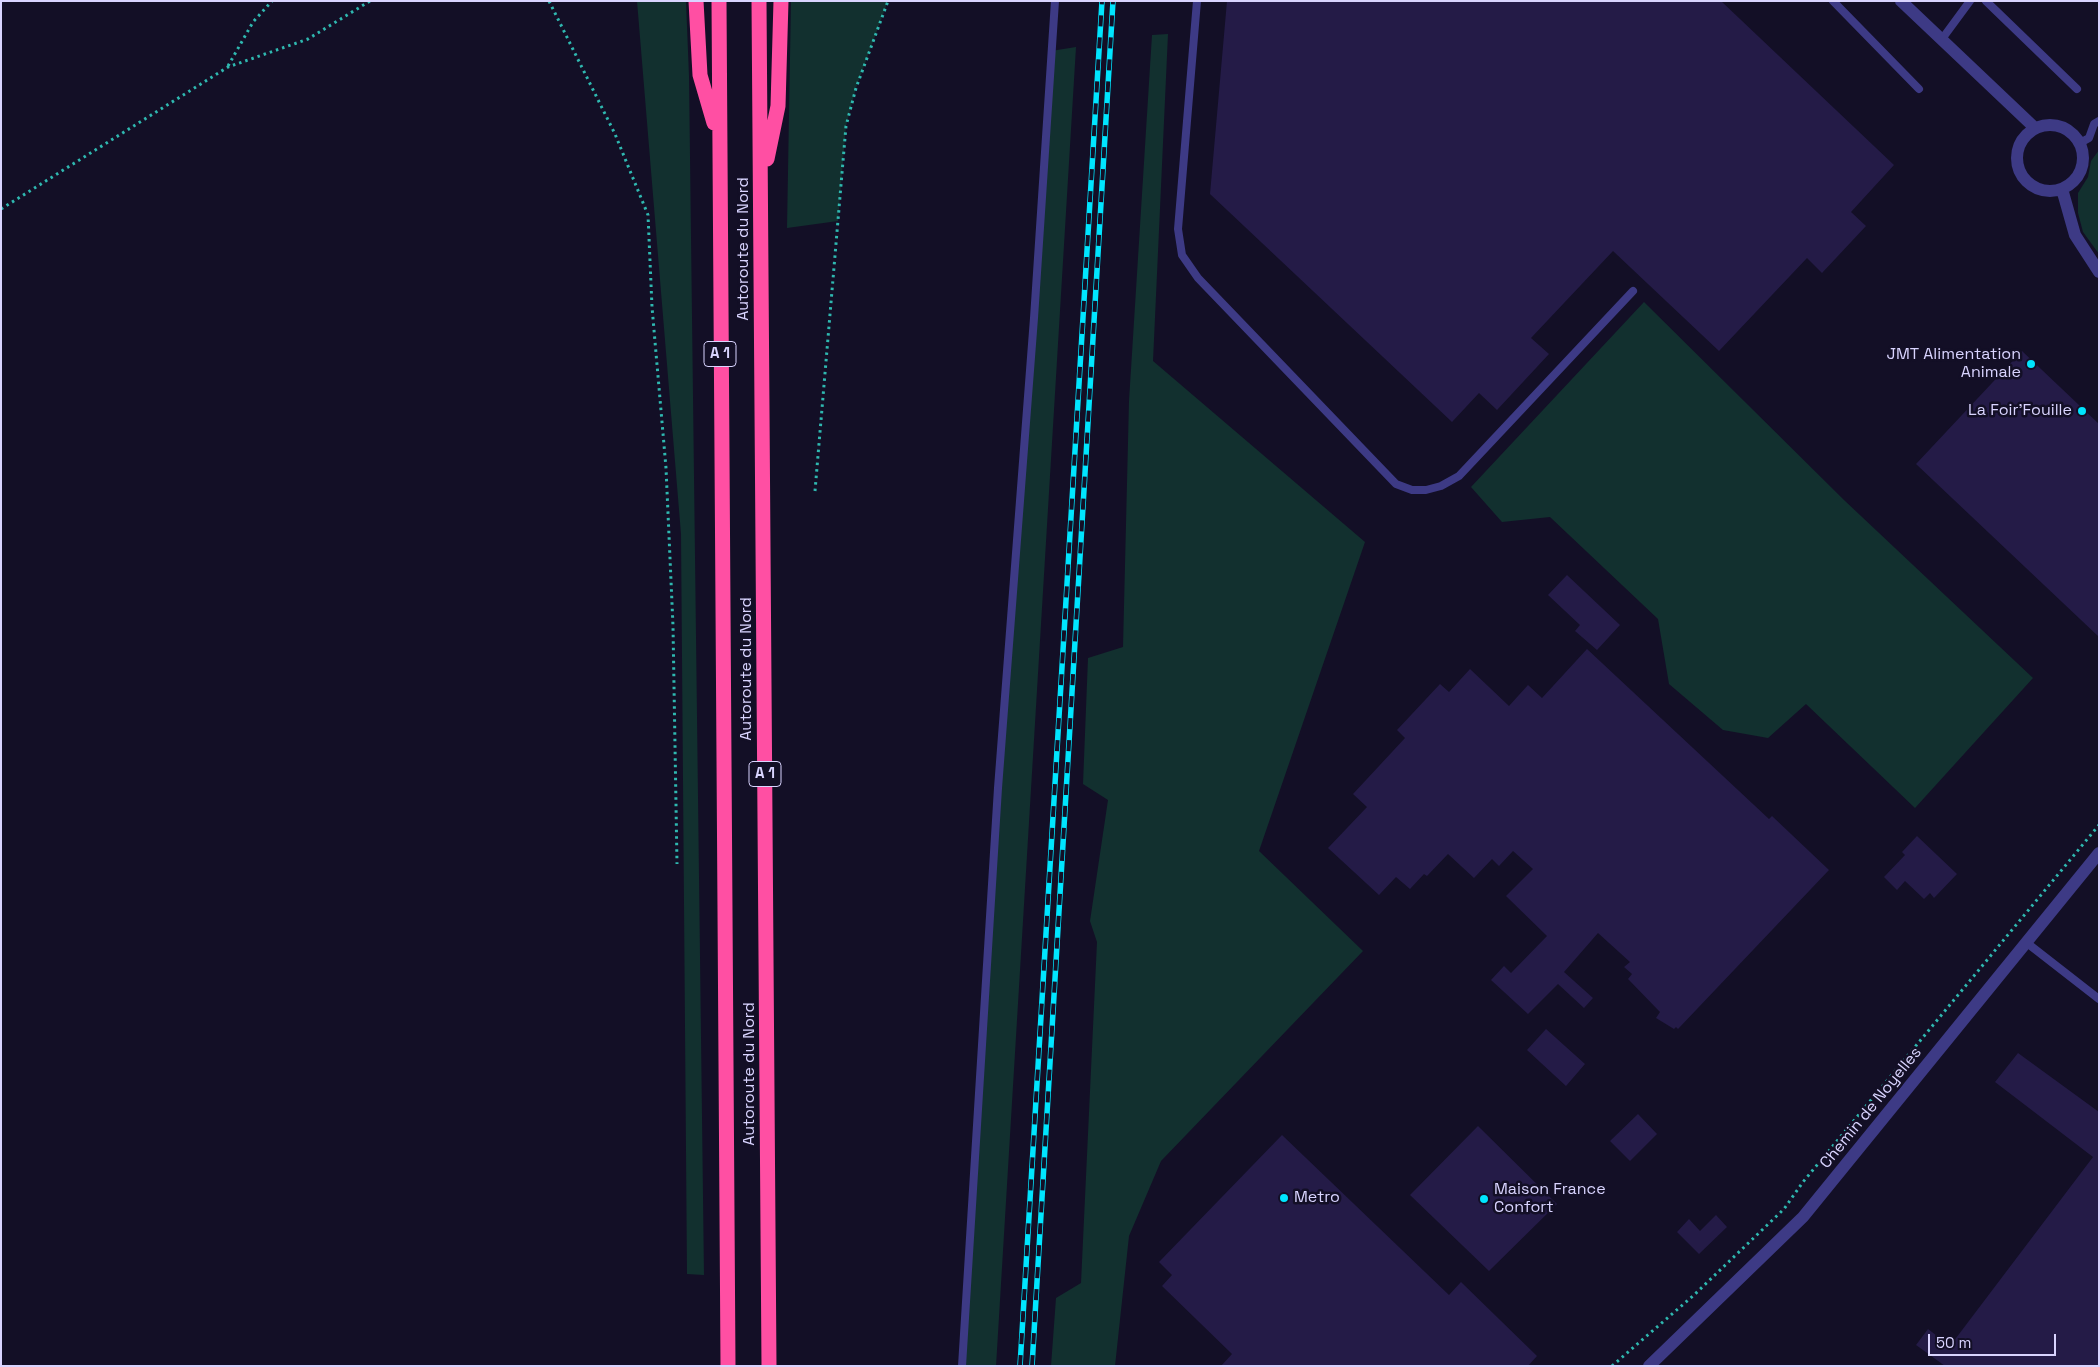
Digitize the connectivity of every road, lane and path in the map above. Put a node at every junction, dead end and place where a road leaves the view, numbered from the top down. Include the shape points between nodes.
1 (272, 1) edge
2 (370, 1) edge
3 (549, 1) edge
4 (696, 1) edge
5 (718, 1) edge
6 (759, 1) edge
7 (781, 1) edge
8 (888, 1) edge
9 (1055, 1) edge
10 (1197, 1) edge
11 (1833, 1) edge
12 (1901, 1) edge
13 (1970, 1) edge
14 (1986, 1) edge
15 (1942, 39) junction
16 (228, 67) junction
17 (1919, 89) dead end
18 (2077, 89) dead end
19 (2099, 122) edge
20 (2035, 128) junction
21 (719, 141) junction
22 (2080, 143) junction
23 (761, 182) junction
24 (2062, 189) junction
25 (1, 209) edge
26 (2099, 272) edge
27 (1633, 291) dead end
28 (815, 491) dead end
29 (2099, 825) edge
30 (2099, 853) edge
31 (677, 864) dead end
32 (2027, 943) junction
33 (2099, 999) edge
34 (728, 1366) edge
35 (769, 1366) edge
36 (962, 1366) edge
37 (1612, 1366) edge
38 (1649, 1366) edge

1 - 16 path via 253,22
2 - 16 path via 308,39
3 - 31 path via 615,134 648,215 652,307 666,468
4 - 21 highway via 700,75
5 - 21 highway, Autoroute du Nord / A 1
6 - 23 highway, Autoroute du Nord / A 1
7 - 23 highway via 778,106
8 - 28 path via 859,79 846,126
9 - 36 lane via 998,788
10 - 27 lane via 1178,229 1182,255 1198,278 1396,484 1412,490 1426,490 1459,476
11 - 17 lane
12 - 15 street
13 - 15 lane
14 - 18 lane
15 - 20 street
16 - 25 path
19 - 22 lane via 2094,124 2089,138
20 - 22 street via 2053,124 2073,134
20 - 24 street via 2024,136 2018,146 2016,157 2021,175 2040,190
21 - 34 highway, Autoroute du Nord / A 1
22 - 24 street via 2083,164 2078,175
23 - 35 highway, Autoroute du Nord / A 1
24 - 26 street via 2075,235
29 - 37 path via 1784,1209 1694,1295
30 - 32 street, Chemin de Noyelles
32 - 33 lane
32 - 38 street, Chemin de Noyelles via 1803,1216

